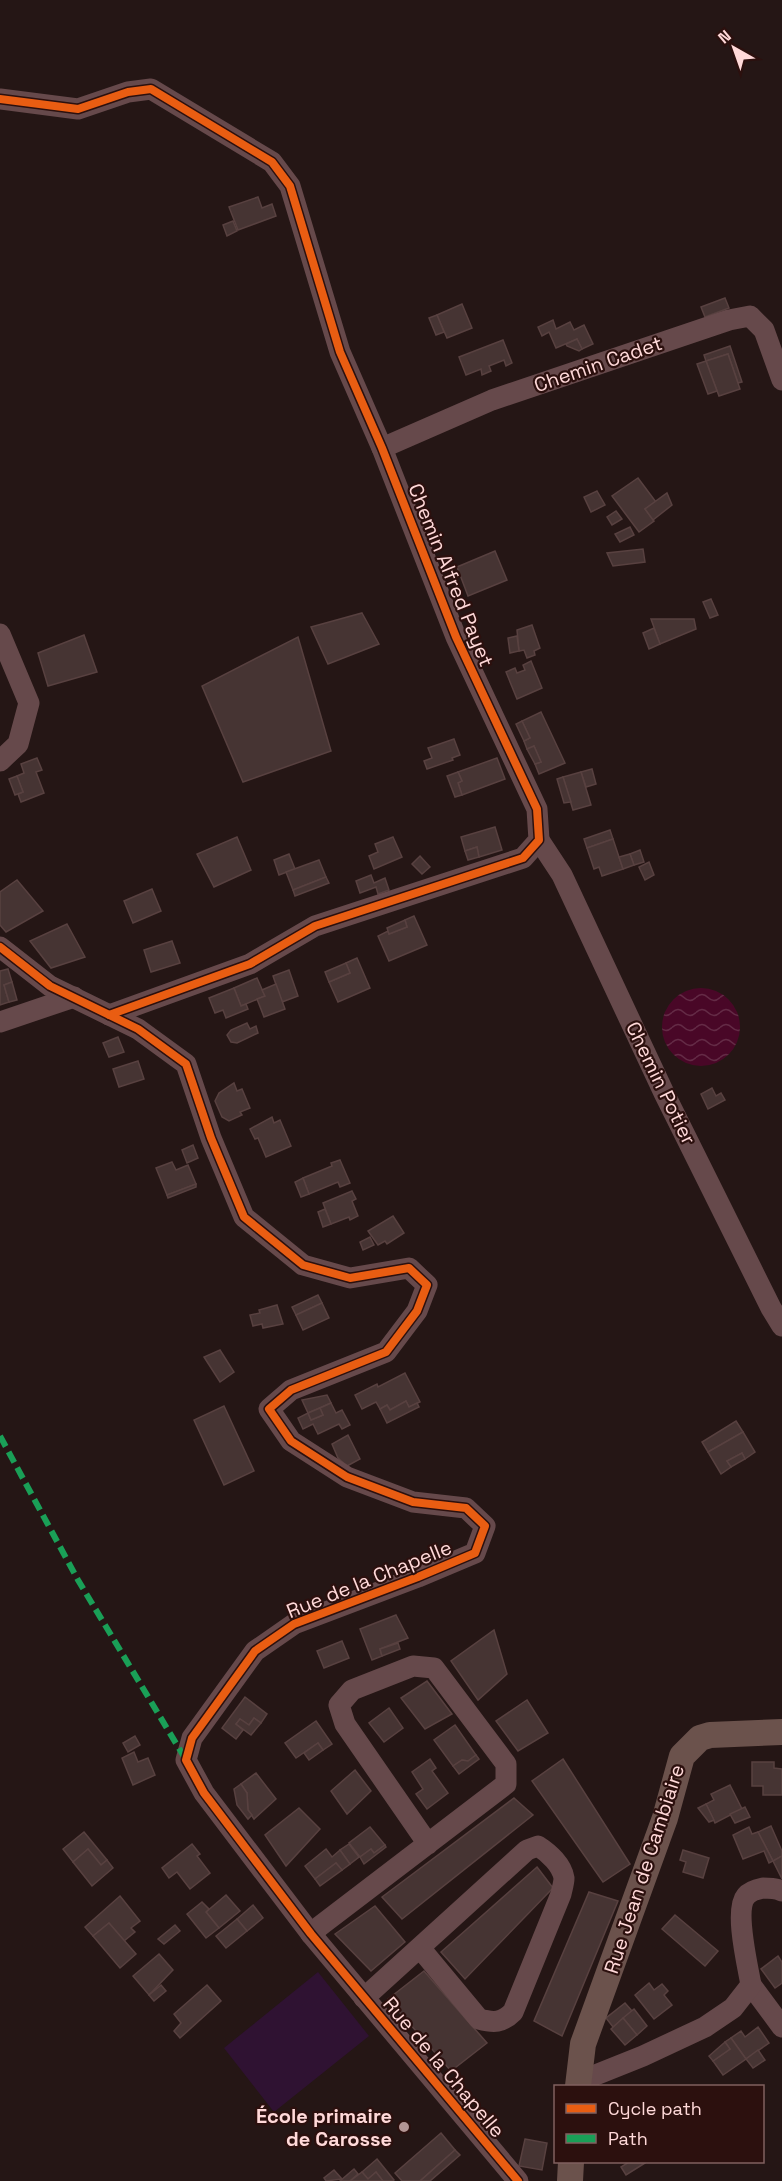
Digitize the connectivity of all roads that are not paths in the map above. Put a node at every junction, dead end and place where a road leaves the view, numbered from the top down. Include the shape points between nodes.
1 (0, 99) edge
2 (782, 380) edge
3 (382, 448) junction
4 (0, 634) edge
5 (0, 760) edge
6 (539, 840) junction
7 (0, 948) edge
8 (74, 998) junction
9 (109, 1015) junction
10 (0, 1022) edge
11 (782, 1326) edge
12 (782, 1732) edge
13 (428, 1844) junction
14 (782, 1891) edge
15 (311, 1934) junction
16 (420, 1948) junction
17 (751, 1985) junction
18 (364, 1998) junction
19 (782, 2027) edge
20 (578, 2084) edge
21 (571, 2163) edge
22 (518, 2181) edge
23 (570, 2181) edge

1 - 3 street, Chemin Alfred Payet via 78,109 128,92 151,89 272,162 290,186 340,352
2 - 3 street, Chemin Cadet via 764,330 750,316 492,400
3 - 6 street, Chemin Alfred Payet via 456,637 537,809
4 - 5 street via 29,703 18,744
6 - 9 street via 523,858 315,926 250,964
6 - 11 street, Chemin Potier via 562,875 664,1093
7 - 8 street, Rue de la Chapelle via 50,986
8 - 9 street, Rue de la Chapelle
8 - 10 street
9 - 15 street, Rue de la Chapelle via 138,1029 186,1064 244,1217 303,1265 350,1278 409,1268 427,1285 417,1311 386,1352 291,1390 269,1409 291,1442 347,1477 413,1502 466,1508 485,1526 475,1553 294,1624 255,1651 192,1738 186,1760 204,1793
12 - 20 main road, Rue Jean de Cambiaire via 710,1735 700,1738 681,1756 665,1818 583,2044
13 - 13 street via 506,1784 506,1764 434,1668 413,1666 352,1690 339,1705 345,1724
13 - 15 street
14 - 17 street via 758,1888 746,1896 742,1907
15 - 18 street, Rue de la Chapelle
16 - 16 street via 479,2019 492,2023 505,2020 513,2012 561,1894 564,1879 558,1865 538,1846 527,1850
16 - 18 street
17 - 19 street
17 - 20 street via 733,2007 705,2027
18 - 22 street, Rue de la Chapelle
21 - 23 main road

